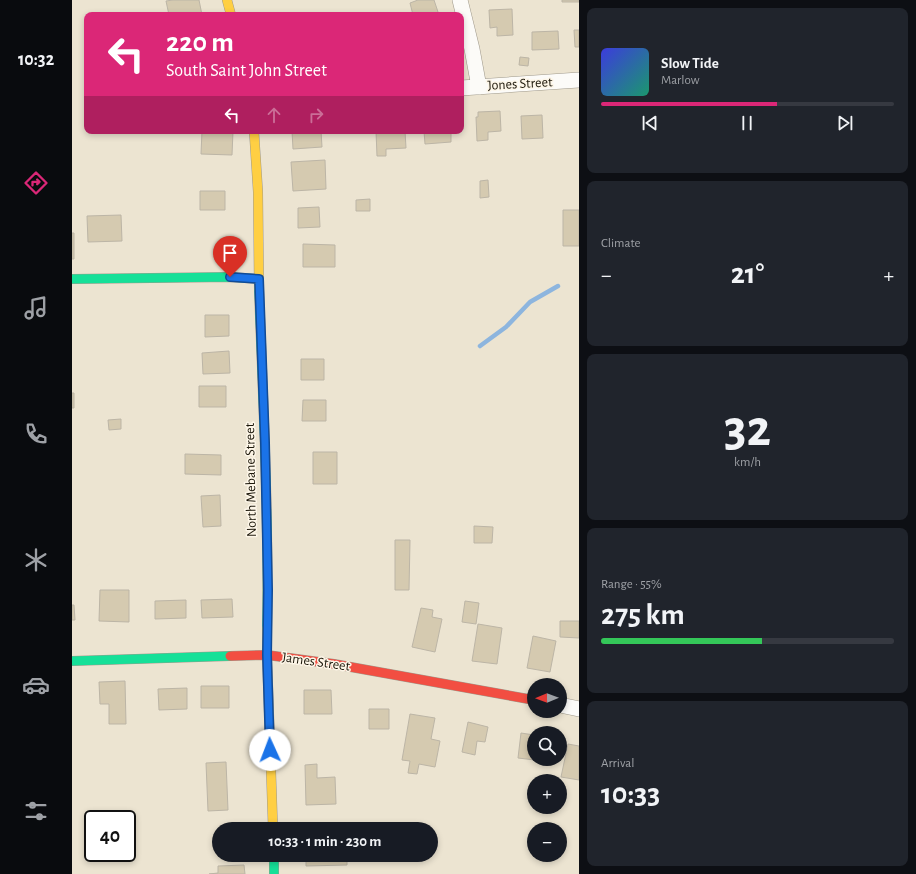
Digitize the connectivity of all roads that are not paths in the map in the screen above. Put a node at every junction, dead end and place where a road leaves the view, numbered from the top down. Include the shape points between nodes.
1 (227, 0) edge
2 (460, 0) edge
3 (230, 12) edge
4 (463, 12) edge
5 (464, 16) edge
6 (579, 80) edge
7 (479, 87) junction
8 (464, 88) edge
9 (254, 134) edge
10 (72, 279) edge
11 (259, 279) junction
12 (267, 655) junction
13 (72, 661) edge
14 (527, 699) edge
15 (567, 706) edge
16 (579, 709) edge
17 (273, 822) edge
18 (274, 862) edge
19 (274, 874) edge

1 - 3 street
2 - 4 street
5 - 7 street
6 - 7 street, Jones Street
7 - 8 street, Jones Street
9 - 11 street, North Mebane Street
10 - 11 street
11 - 12 street, North Mebane Street via 268,590
12 - 13 street, James Street
12 - 14 street, James Street via 334,664
12 - 17 street, North Mebane Street
15 - 16 street
18 - 19 street

